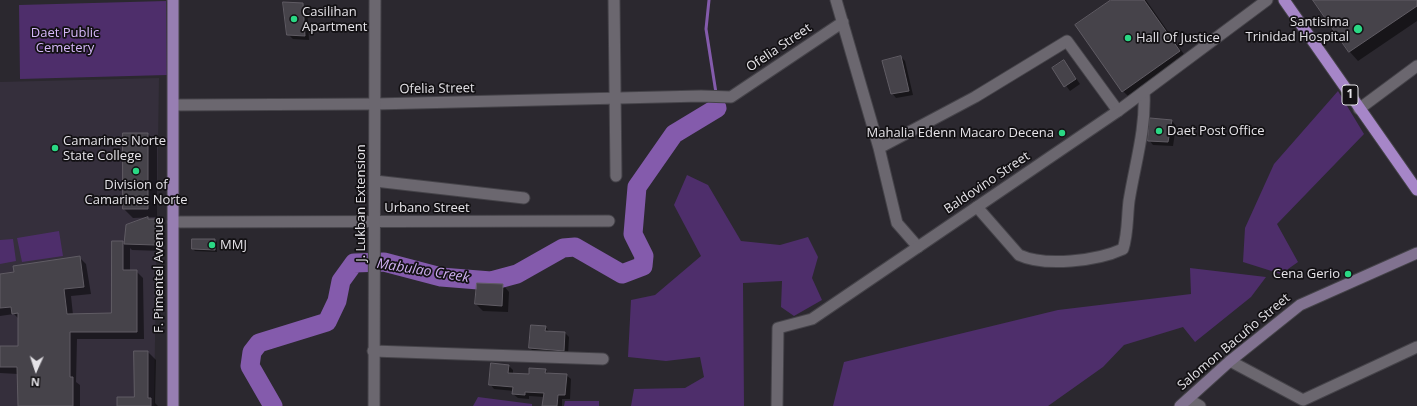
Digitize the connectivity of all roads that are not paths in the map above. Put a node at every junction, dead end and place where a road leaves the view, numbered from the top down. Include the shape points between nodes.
1 (173, 0) edge
2 (375, 0) edge
3 (614, 0) edge
4 (836, 0) edge
5 (1267, 0) edge
6 (1284, 0) edge
7 (843, 22) junction
8 (1417, 66) edge
9 (1144, 92) junction
10 (614, 98) junction
11 (375, 104) junction
12 (174, 105) junction
13 (1359, 109) junction
14 (1118, 111) junction
15 (879, 148) junction
16 (616, 176) dead end
17 (375, 181) junction
18 (1417, 190) edge
19 (524, 198) dead end
20 (977, 207) junction
21 (609, 221) dead end
22 (173, 222) junction
23 (375, 222) junction
24 (918, 247) junction
25 (1417, 253) edge
26 (1417, 347) edge
27 (373, 351) junction
28 (603, 359) dead end
29 (1230, 361) junction
30 (1184, 402) edge
31 (173, 406) edge
32 (374, 406) edge
33 (777, 406) edge
34 (1200, 406) edge

1 - 12 main road, F. Pimentel Avenue
2 - 11 street, J. Lukban Extension
3 - 10 street
4 - 7 street
5 - 9 street, Baldovino Street
6 - 13 highway, 1
7 - 10 street, Ofelia Street via 731,97
7 - 15 street
8 - 13 street
9 - 14 street, Baldovino Street
9 - 20 street via 1145,113 1123,249 1113,254 1077,259 1028,259 1019,255
10 - 11 street, Ofelia Street
10 - 16 street
11 - 12 street, Ofelia Street
11 - 17 street, J. Lukban Extension
12 - 22 main road, F. Pimentel Avenue
13 - 18 highway, 1
14 - 15 street via 1067,41 975,97
14 - 20 street, Baldovino Street
15 - 24 street via 897,223
17 - 19 street
17 - 23 street, J. Lukban Extension
20 - 24 street, Baldovino Street
21 - 23 street, Urbano Street
22 - 23 street, Urbano Street
22 - 31 main road, F. Pimentel Avenue
23 - 27 street, J. Lukban Extension
24 - 33 street, Baldovino Street via 812,319 778,328
25 - 29 main road, Salomon Bacuño Street via 1300,305
26 - 29 street via 1303,400
27 - 28 street
27 - 32 street, J. Lukban Extension
29 - 30 main road, Salomon Bacuño Street
30 - 34 street

